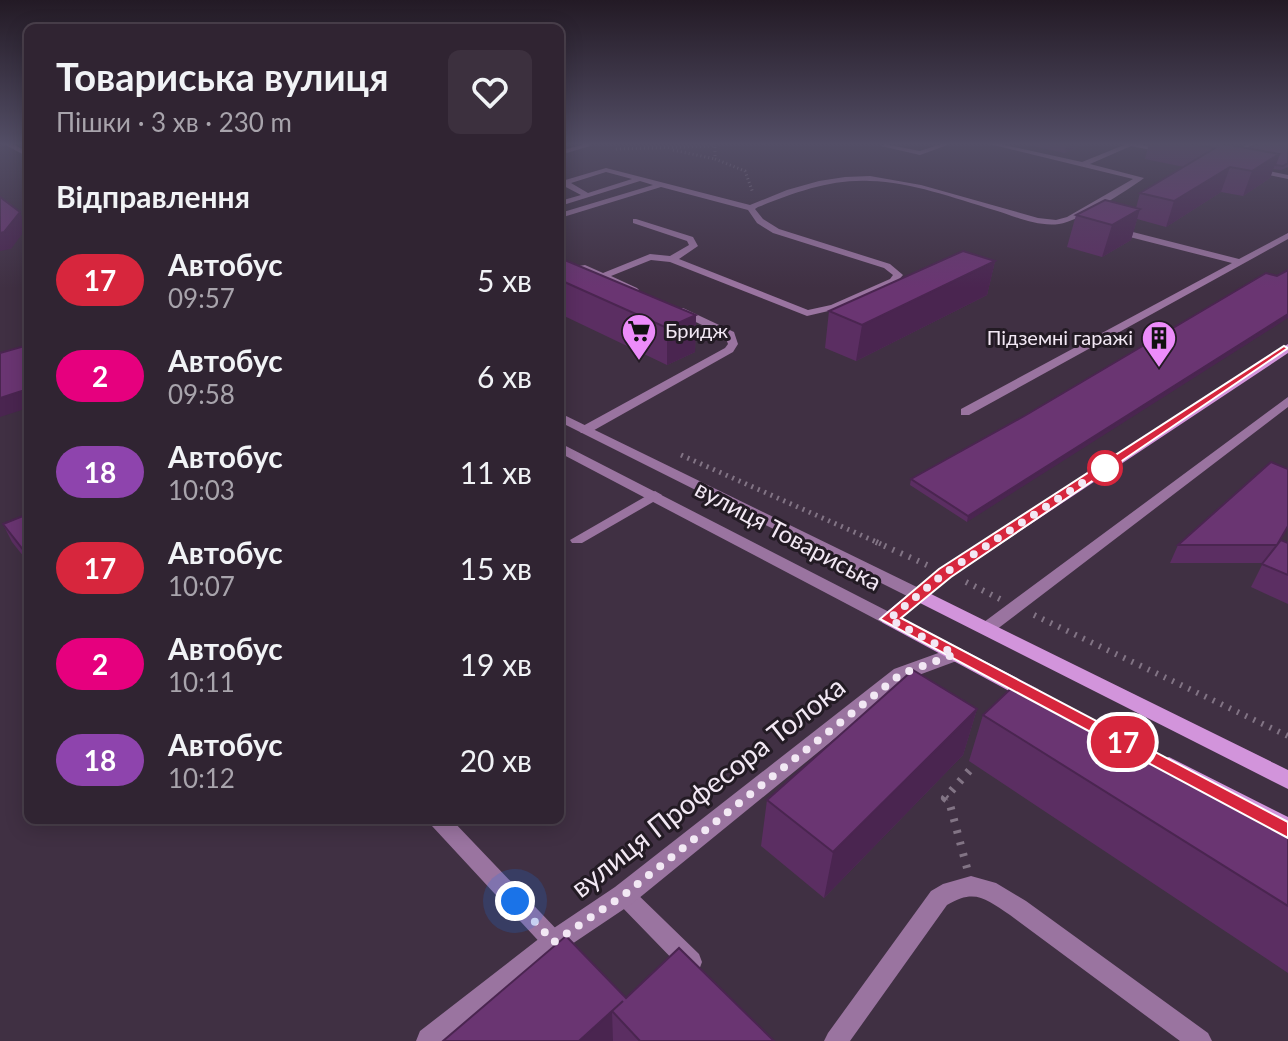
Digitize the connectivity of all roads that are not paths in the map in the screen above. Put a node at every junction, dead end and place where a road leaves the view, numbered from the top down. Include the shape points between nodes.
1 (580, 192) edge
2 (602, 192) edge
3 (639, 192) edge
4 (689, 192) edge
5 (793, 192) edge
6 (942, 192) edge
7 (1117, 192) edge
8 (588, 196) junction
9 (564, 203) edge
10 (754, 206) junction
11 (564, 215) edge
12 (1070, 219) junction
13 (636, 221) dead end
14 (1085, 223) dead end
15 (1101, 227) edge
16 (1288, 236) edge
17 (564, 259) edge
18 (672, 259) junction
19 (1239, 262) junction
20 (581, 267) junction
21 (564, 271) edge
22 (603, 276) junction
23 (643, 294) edge
24 (669, 306) edge
25 (1288, 348) edge
26 (1288, 401) edge
27 (965, 412) dead end
28 (564, 419) edge
29 (585, 430) junction
30 (564, 449) edge
31 (655, 495) junction
32 (577, 540) dead end
33 (917, 594) junction
34 (889, 619) junction
35 (986, 629) junction
36 (955, 654) junction
37 (1050, 704) edge
38 (1148, 755) edge
39 (1288, 780) edge
40 (443, 824) edge
41 (1288, 828) edge
42 (624, 895) junction
43 (554, 942) junction
44 (702, 973) edge
45 (430, 1041) edge
46 (836, 1041) edge
47 (1200, 1041) edge

1 - 8 lane
2 - 8 lane
3 - 11 lane
4 - 10 lane
5 - 10 lane
6 - 12 lane via 1045,221
7 - 12 lane
8 - 9 lane
10 - 18 lane via 760,221 776,231 887,266 897,279 807,313
12 - 14 lane
13 - 18 lane via 693,242
15 - 19 lane
16 - 19 lane
17 - 20 lane
18 - 22 lane via 650,257
19 - 27 lane
20 - 21 lane
20 - 22 lane
22 - 23 lane
24 - 29 lane via 730,334 733,344
25 - 33 street
26 - 35 lane
28 - 29 street, вулиця Товариська
29 - 33 street, вулиця Товариська
30 - 31 street, вулиця Товариська
31 - 32 lane
31 - 34 street, вулиця Товариська
33 - 34 street
33 - 35 street, вулиця Товариська
34 - 36 street, вулиця Товариська
35 - 39 street, вулиця Товариська
36 - 37 street, вулиця Товариська
36 - 42 street, вулиця Професора Толока via 901,674
38 - 41 street
40 - 43 lane
42 - 43 street, вулиця Професора Толока
42 - 44 lane
43 - 45 street, вулиця Професора Толока
46 - 47 lane via 939,898 956,886 971,884 1018,908

